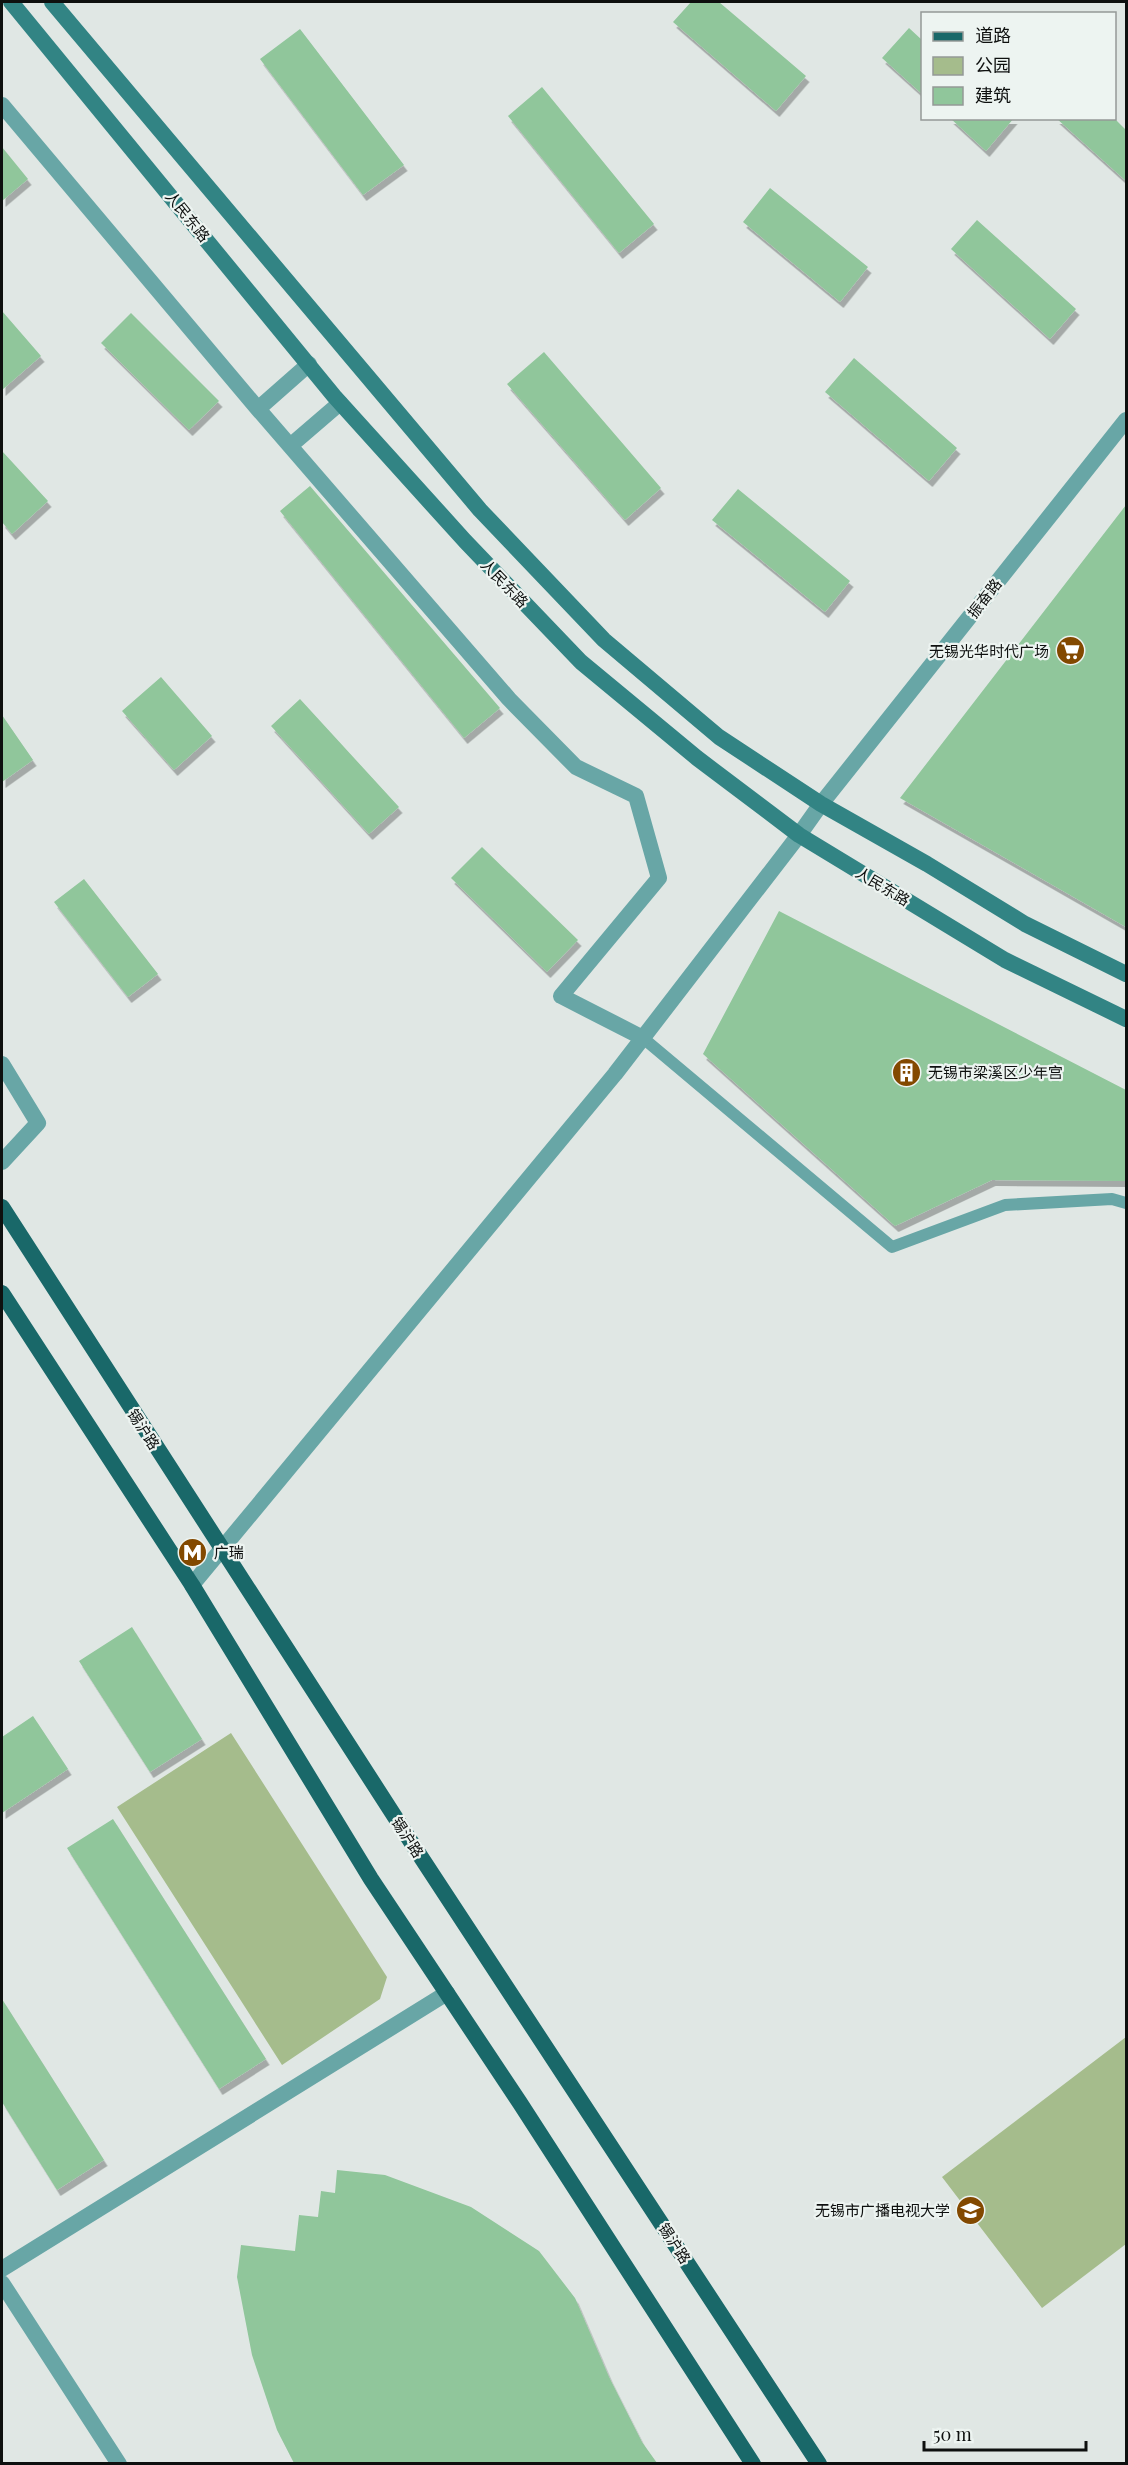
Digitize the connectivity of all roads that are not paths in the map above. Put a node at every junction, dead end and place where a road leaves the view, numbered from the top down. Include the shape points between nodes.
1 (11, 2) edge
2 (52, 2) edge
3 (2, 105) edge
4 (309, 363) junction
5 (340, 403) junction
6 (258, 409) junction
7 (1126, 420) edge
8 (290, 446) junction
9 (821, 804) junction
10 (799, 835) junction
11 (1126, 974) edge
12 (1126, 1019) edge
13 (643, 1038) junction
14 (2, 1064) edge
15 (2, 1162) edge
16 (1126, 1203) edge
17 (2, 1207) edge
18 (2, 1293) edge
19 (220, 1548) junction
20 (192, 1585) junction
21 (447, 1993) junction
22 (2, 2269) edge
23 (2, 2283) edge
24 (120, 2463) edge
25 (753, 2463) edge
26 (819, 2463) edge

1 - 4 main road, 人民东路
2 - 9 main road via 458,484 604,640 719,737
3 - 6 street
4 - 5 main road, 人民东路
4 - 6 street
5 - 8 street
5 - 10 main road, 人民东路 via 581,663
6 - 8 street
7 - 9 street, 振奋路
8 - 13 street via 509,699 576,767 636,796 659,879 561,996
9 - 10 street, 振奋路
9 - 11 main road via 1025,924
10 - 12 main road, 人民东路 via 1005,960
10 - 13 street, 振奋路
13 - 16 lane via 892,1247 1005,1205 1112,1199
13 - 19 street, 振奋路
14 - 15 street via 38,1124
17 - 19 main road, 锡沪路
18 - 20 main road
19 - 20 street, 振奋路
19 - 26 main road, 锡沪路
20 - 21 main road via 371,1879
21 - 22 street
21 - 25 main road
23 - 24 street

